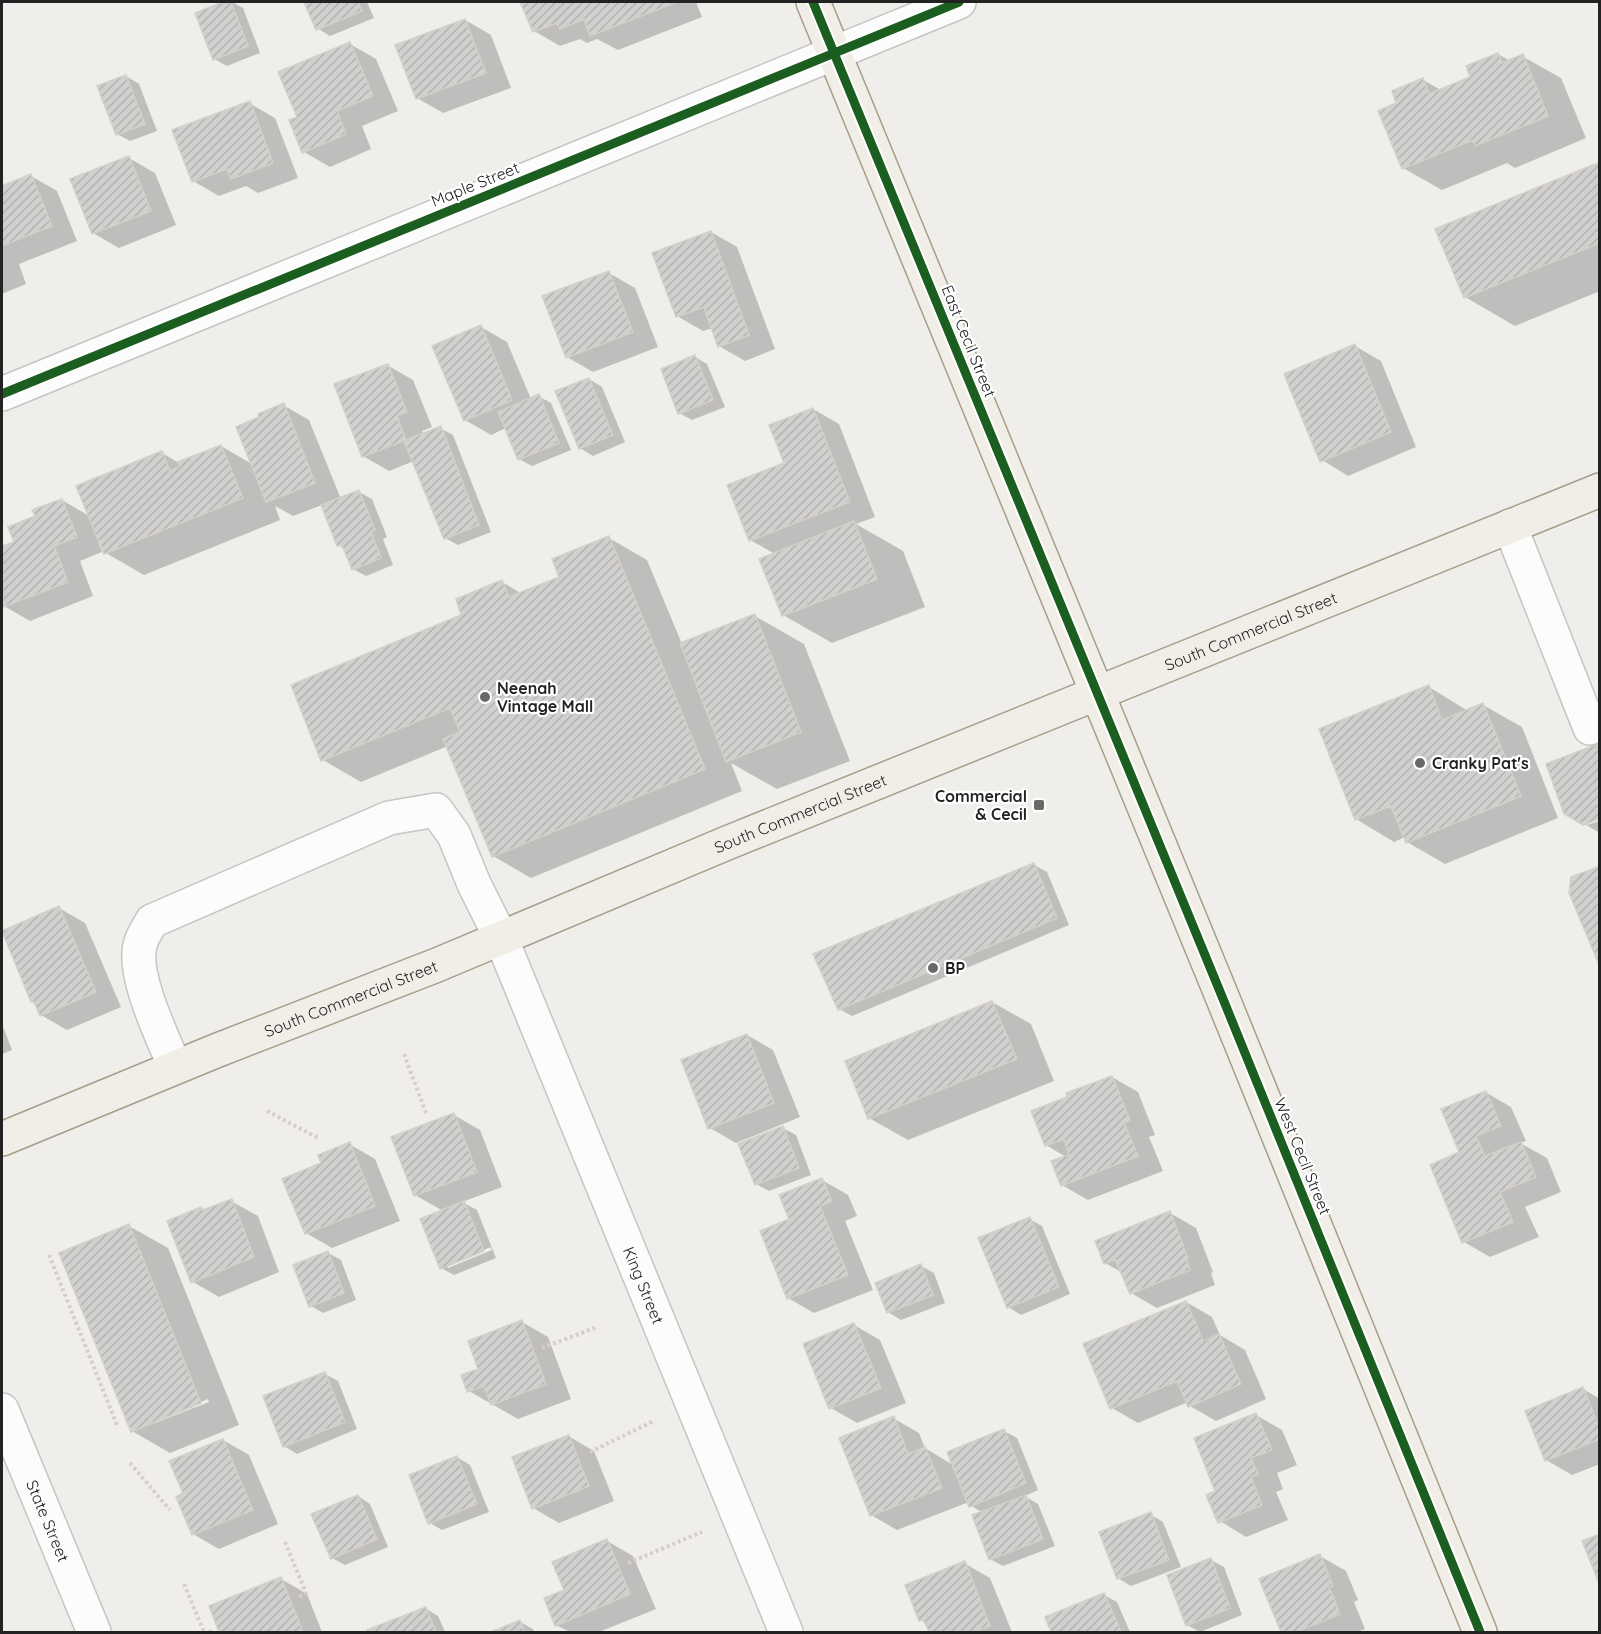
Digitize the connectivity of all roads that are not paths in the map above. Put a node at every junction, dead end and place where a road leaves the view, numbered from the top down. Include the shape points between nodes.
1 (813, 2) edge
2 (959, 2) edge
3 (834, 52) junction
4 (2, 394) edge
5 (1599, 490) edge
6 (1510, 526) junction
7 (1096, 692) junction
8 (1590, 728) dead end
9 (501, 938) junction
10 (175, 1067) junction
11 (2, 1138) edge
12 (2, 1410) edge
13 (94, 1632) edge
14 (786, 1632) edge
15 (1480, 1632) edge

1 - 3 main road, East Cecil Street
2 - 3 street, Maple Street
3 - 4 street, Maple Street
3 - 7 main road, East Cecil Street
5 - 6 main road, South Commercial Street
6 - 7 main road, South Commercial Street
6 - 8 street
7 - 9 main road, South Commercial Street
7 - 15 main road, West Cecil Street
9 - 10 main road, South Commercial Street
9 - 10 street, King Street via 454,835 436,810 389,818 152,921 140,943 139,968 148,1002
9 - 14 street, King Street
10 - 11 main road, South Commercial Street
12 - 13 street, State Street

